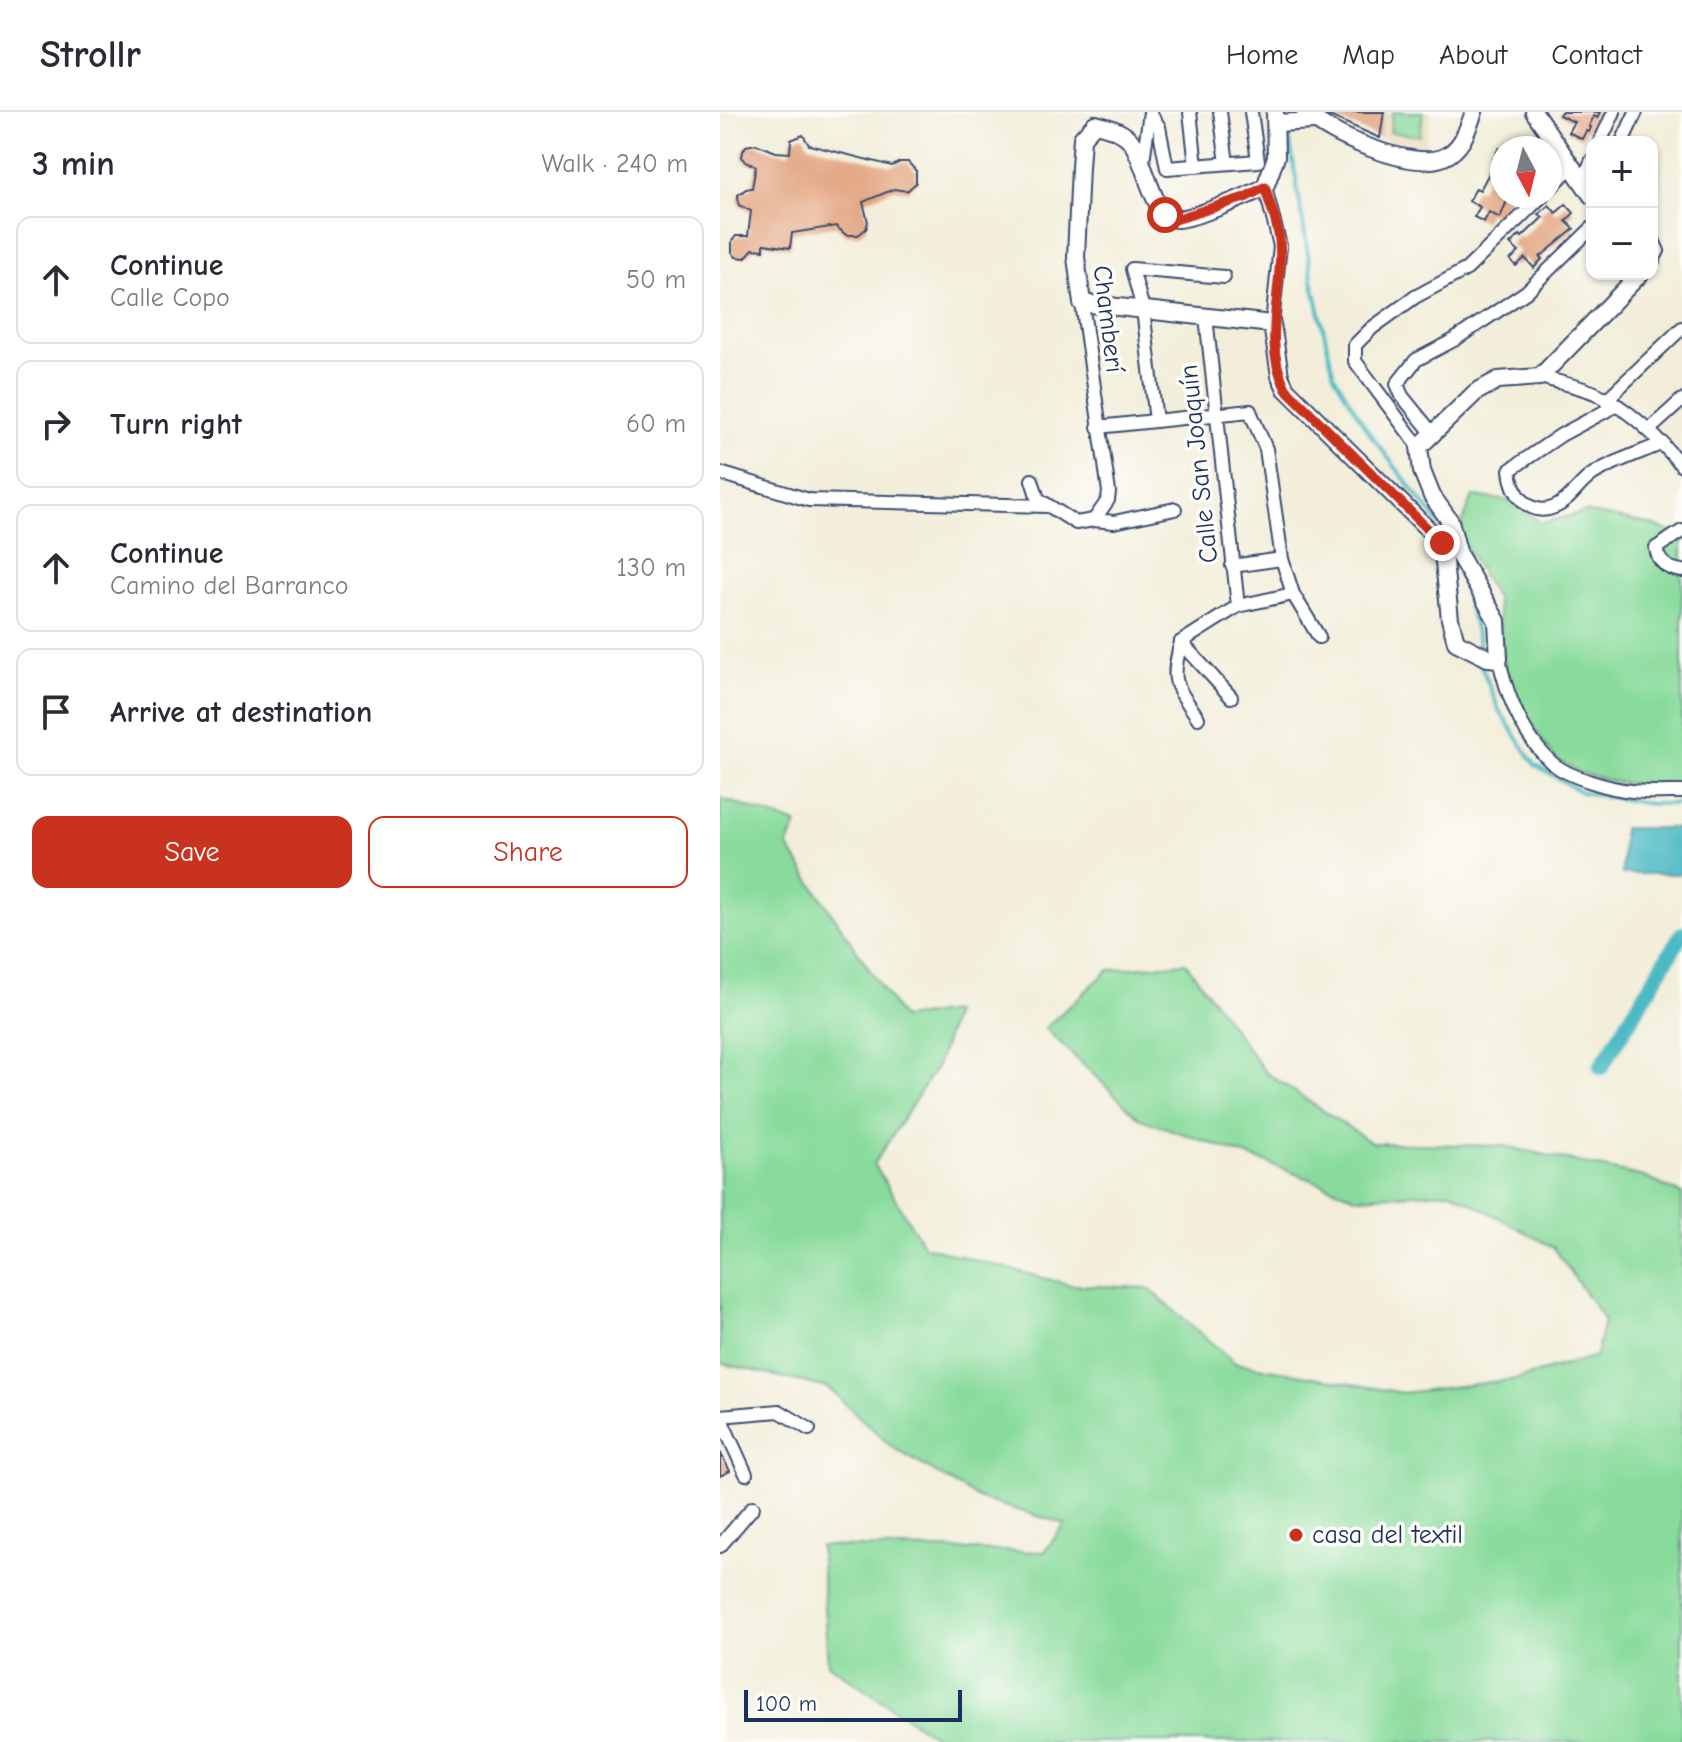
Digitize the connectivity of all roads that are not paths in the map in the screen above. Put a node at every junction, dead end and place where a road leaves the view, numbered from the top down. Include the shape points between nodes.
1 (1150, 112) edge
2 (1190, 112) edge
3 (1220, 112) edge
4 (1251, 112) edge
5 (1474, 112) edge
6 (1614, 112) edge
7 (1636, 112) edge
8 (1537, 114) edge
9 (1311, 117) edge
10 (1096, 118) edge
11 (1275, 118) edge
12 (1603, 136) edge
13 (1625, 136) edge
14 (1143, 161) junction
15 (1227, 163) junction
16 (1196, 166) junction
17 (1571, 167) junction
18 (1562, 176) edge
19 (1265, 187) junction
20 (1586, 188) edge
21 (1530, 208) edge
22 (1586, 234) edge
23 (1224, 277) dead end
24 (1634, 280) edge
25 (1082, 303) junction
26 (1143, 309) junction
27 (1206, 317) junction
28 (1272, 324) junction
29 (1682, 328) edge
30 (1540, 377) junction
31 (1682, 400) edge
32 (1611, 403) junction
33 (1217, 414) junction
34 (1156, 421) junction
35 (1098, 427) junction
36 (1650, 429) junction
37 (1433, 434) junction
38 (1663, 443) junction
39 (1419, 447) junction
40 (1682, 466) edge
41 (720, 473) edge
42 (1032, 480) dead end
43 (1048, 506) junction
44 (1175, 509) dead end
45 (1094, 520) junction
46 (1682, 531) edge
47 (1282, 559) junction
48 (1232, 566) junction
49 (1682, 571) edge
50 (1293, 594) junction
51 (1238, 606) junction
52 (1319, 637) dead end
53 (1181, 642) junction
54 (1493, 659) junction
55 (1231, 697) dead end
56 (1198, 718) dead end
57 (1682, 792) edge
58 (720, 1416) edge
59 (809, 1429) dead end
60 (746, 1474) dead end
61 (753, 1507) dead end
62 (720, 1546) edge

1 - 14 street
1 - 16 street via 1159,127 1167,168
2 - 16 street
3 - 15 street
4 - 15 street via 1258,161
5 - 9 street via 1462,143 1443,158 1405,159
6 - 12 street
7 - 13 street
8 - 17 street
9 - 11 street
10 - 14 street via 1129,139
10 - 25 street, Chamberí via 1082,138 1076,257
11 - 19 street via 1276,157
14 - 19 street via 1151,192 1165,215 1177,219
15 - 16 street
17 - 18 street
17 - 20 street
19 - 28 street via 1280,246
21 - 39 street via 1467,269 1415,297 1355,345 1355,361
22 - 37 street via 1526,292 1416,360 1397,384
23 - 26 street via 1132,269
24 - 30 street
25 - 26 street
25 - 35 street, Chamberí
26 - 27 street
26 - 34 street
27 - 28 street
27 - 33 street, Calle San Joaquín
28 - 54 street via 1286,389 1442,543 1456,642
29 - 32 street
30 - 32 street
30 - 37 street via 1498,380 1476,392
31 - 36 street
32 - 36 street
32 - 38 street via 1510,470 1511,485 1524,503 1535,509 1553,508 1592,475
33 - 34 street
33 - 47 street via 1250,411 1266,449
33 - 48 street, Calle San Joaquín
34 - 35 street
35 - 45 street, Chamberí via 1109,492
36 - 38 street
37 - 39 street
38 - 40 street
39 - 54 street via 1432,496 1450,521 1459,555 1497,621
41 - 43 street via 809,500
42 - 43 street via 1038,499
43 - 45 street via 1076,523
44 - 45 street via 1114,522
46 - 49 street via 1656,548 1662,564
47 - 48 street
47 - 50 street
48 - 51 street, Calle San Joaquín
50 - 51 street
50 - 52 street
51 - 53 street
53 - 55 street
53 - 56 street via 1173,672
54 - 57 street via 1533,742 1554,765 1631,791
58 - 59 street via 779,1411
58 - 60 street
61 - 62 street

